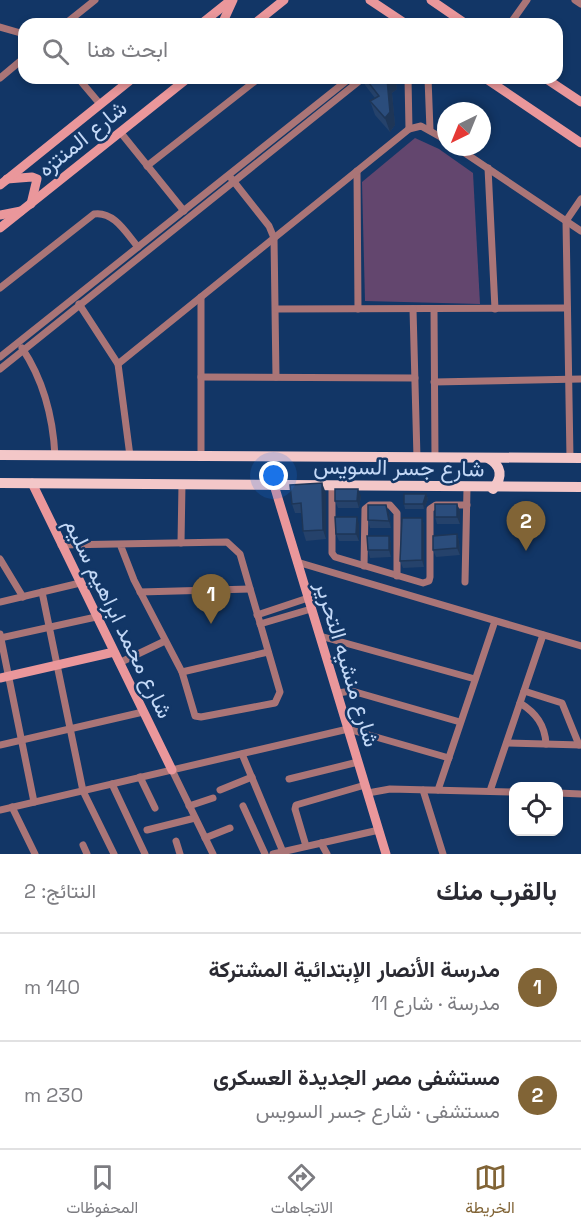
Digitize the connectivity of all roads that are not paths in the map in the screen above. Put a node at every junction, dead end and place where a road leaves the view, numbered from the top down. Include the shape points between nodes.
1 (95, 0) edge
2 (232, 0) edge
3 (370, 0) edge
4 (431, 0) edge
5 (527, 0) edge
6 (575, 0) edge
7 (282, 1) edge
8 (581, 4) edge
9 (72, 18) edge
10 (209, 18) edge
11 (224, 18) edge
12 (262, 18) edge
13 (397, 18) edge
14 (457, 18) edge
15 (514, 18) edge
16 (0, 27) edge
17 (18, 32) edge
18 (18, 63) edge
19 (0, 78) edge
20 (83, 84) edge
21 (125, 84) edge
22 (181, 84) edge
23 (251, 84) edge
24 (343, 84) edge
25 (355, 84) edge
26 (408, 84) edge
27 (428, 84) edge
28 (495, 84) edge
29 (554, 84) edge
30 (581, 102) edge
31 (100, 104) junction
32 (409, 129) junction
33 (430, 130) junction
34 (121, 133) junction
35 (437, 134) edge
36 (581, 143) edge
37 (470, 156) edge
38 (147, 166) junction
39 (488, 168) junction
40 (357, 171) junction
41 (231, 178) junction
42 (4, 182) edge
43 (0, 194) edge
44 (581, 199) edge
45 (28, 207) junction
46 (184, 210) junction
47 (0, 215) edge
48 (566, 221) junction
49 (0, 228) edge
50 (581, 231) edge
51 (274, 238) junction
52 (138, 247) junction
53 (0, 288) edge
54 (201, 297) junction
55 (79, 304) junction
56 (567, 308) junction
57 (276, 309) junction
58 (358, 309) junction
59 (413, 309) junction
60 (434, 309) junction
61 (495, 309) junction
62 (18, 342) junction
63 (24, 350) junction
64 (0, 357) edge
65 (118, 364) junction
66 (0, 369) edge
67 (201, 377) junction
68 (276, 377) junction
69 (415, 378) junction
70 (568, 379) junction
71 (581, 379) edge
72 (434, 382) junction
73 (0, 455) edge
74 (55, 456) junction
75 (130, 456) junction
76 (201, 456) junction
77 (417, 458) junction
78 (435, 458) junction
79 (487, 458) junction
80 (575, 458) edge
81 (0, 483) edge
82 (32, 483) junction
83 (182, 484) junction
84 (274, 485) junction
85 (332, 486) junction
86 (467, 488) junction
87 (581, 488) edge
88 (493, 489) junction
89 (467, 505) junction
90 (181, 543) junction
91 (61, 544) junction
92 (120, 544) junction
93 (0, 559) edge
94 (297, 562) junction
95 (364, 566) junction
96 (397, 576) junction
97 (465, 582) dead end
98 (80, 583) junction
99 (250, 589) junction
100 (42, 592) junction
101 (140, 592) junction
102 (23, 597) junction
103 (308, 598) junction
104 (0, 602) edge
105 (311, 609) junction
106 (257, 615) junction
107 (96, 617) junction
108 (495, 621) junction
109 (260, 624) junction
110 (50, 627) junction
111 (543, 635) junction
112 (320, 636) junction
113 (0, 637) edge
114 (165, 640) junction
115 (581, 646) edge
116 (114, 652) junction
117 (268, 652) junction
118 (119, 663) junction
119 (57, 665) junction
120 (182, 672) junction
121 (4, 677) edge
122 (475, 679) junction
123 (524, 691) junction
124 (337, 693) junction
125 (520, 704) junction
126 (143, 712) junction
127 (460, 722) junction
128 (70, 729) junction
129 (348, 729) junction
130 (22, 740) junction
131 (507, 743) junction
132 (546, 744) junction
133 (0, 745) edge
134 (580, 745) edge
135 (242, 754) junction
136 (448, 758) junction
137 (358, 762) junction
138 (172, 770) junction
139 (140, 777) junction
140 (252, 777) junction
141 (289, 779) dead end
142 (112, 784) junction
143 (367, 789) junction
144 (423, 789) junction
145 (220, 790) dead end
146 (438, 790) junction
147 (83, 791) junction
148 (490, 791) junction
149 (509, 792) edge
150 (563, 794) edge
151 (581, 794) edge
152 (213, 798) dead end
153 (34, 802) junction
154 (189, 806) junction
155 (243, 806) dead end
156 (12, 807) junction
157 (156, 808) dead end
158 (0, 810) edge
159 (195, 818) junction
160 (230, 828) dead end
161 (147, 830) dead end
162 (379, 830) junction
163 (205, 838) junction
164 (176, 841) dead end
165 (321, 843) junction
166 (83, 845) dead end
167 (306, 846) junction
168 (289, 852) edge
169 (35, 854) edge
170 (87, 854) edge
171 (114, 854) edge
172 (144, 854) edge
173 (180, 854) edge
174 (213, 854) edge
175 (265, 854) edge
176 (273, 854) edge
177 (327, 854) edge
178 (386, 854) edge
179 (443, 854) edge

1 - 9 street
2 - 10 street
2 - 11 street
3 - 13 street
4 - 14 street
5 - 15 street
6 - 8 street
7 - 12 street
16 - 17 street
18 - 19 street
20 - 31 street
21 - 31 street, شارع المنتزه
22 - 34 street, شارع المنتزه
23 - 38 street
24 - 41 street
25 - 41 street
26 - 32 street
27 - 33 street
28 - 36 street
29 - 30 street
31 - 42 street, شارع المنتزه
32 - 33 street via 421,126
32 - 40 street
33 - 35 street
34 - 38 street
34 - 45 street, شارع المنتزه
37 - 39 street
38 - 46 street
39 - 48 street
39 - 61 street
40 - 51 street
40 - 58 street
41 - 46 street
41 - 51 street
41 - 55 street
42 - 43 street
42 - 45 street via 37,179
44 - 48 street
45 - 47 street
45 - 49 street, شارع المنتزه
46 - 52 street
48 - 50 street
48 - 56 street
51 - 54 street
51 - 57 street
52 - 53 street via 114,219 94,214
52 - 62 street
54 - 65 street
54 - 67 street
55 - 63 street
55 - 65 street
56 - 61 street
56 - 70 street
57 - 58 street
57 - 68 street
58 - 59 street
59 - 60 street
59 - 69 street
60 - 61 street
60 - 72 street
62 - 63 street
62 - 64 street
63 - 66 street
63 - 74 street via 48,401
65 - 75 street
67 - 68 street
67 - 76 street
68 - 69 street
69 - 77 street
70 - 71 street
70 - 72 street
70 - 80 street
72 - 78 street
73 - 74 main road, شارع جسر السويس
74 - 75 main road, شارع جسر السويس
75 - 76 main road, شارع جسر السويس
76 - 77 main road, شارع جسر السويس
77 - 78 main road, شارع جسر السويس
78 - 79 main road, شارع جسر السويس
79 - 80 main road, شارع جسر السويس
79 - 88 main road via 496,462 500,471
81 - 82 main road, شارع جسر السويس
82 - 83 main road, شارع جسر السويس
82 - 91 street, شارع محمد ابراهيم سليم
83 - 84 main road, شارع جسر السويس
83 - 90 street
84 - 85 main road, شارع جسر السويس
84 - 94 street, شارع منشيه التحرير
85 - 86 main road, شارع جسر السويس
85 - 95 street via 332,553
86 - 88 main road, شارع جسر السويس
86 - 89 street
87 - 88 main road, شارع جسر السويس
89 - 96 street via 436,505 430,509 429,581 423,584
89 - 97 street
90 - 92 street
90 - 99 street via 227,542 240,554
91 - 92 street
91 - 98 street, شارع محمد ابراهيم سليم
92 - 101 street
93 - 102 street
94 - 103 street, شارع منشيه التحرير
94 - 108 street
95 - 96 street
95 - 96 street via 365,509 370,505 390,505 397,513
98 - 100 street
98 - 107 street, شارع محمد ابراهيم سليم
99 - 101 street
99 - 106 street
100 - 102 street
100 - 110 street
101 - 114 street
102 - 104 street
103 - 105 street, شارع منشيه التحرير
103 - 106 street
105 - 109 street
105 - 112 street, شارع منشيه التحرير
106 - 109 street
107 - 110 street
107 - 116 street, شارع محمد ابراهيم سليم
108 - 111 street
108 - 122 street
109 - 117 street
110 - 113 street
110 - 119 street
111 - 115 street
111 - 123 street
112 - 122 street
112 - 124 street, شارع منشيه التحرير
113 - 121 street
114 - 118 street
114 - 120 street
116 - 118 street, شارع محمد ابراهيم سليم
116 - 119 street
117 - 120 street
117 - 120 street via 280,692 278,700 267,707 196,717
118 - 126 street, شارع محمد ابراهيم سليم
119 - 121 street
119 - 128 street
121 - 130 street
122 - 127 street
123 - 125 street
123 - 134 street via 562,703
124 - 127 street via 352,691
124 - 129 street, شارع منشيه التحرير
125 - 131 street
125 - 132 street via 537,716
126 - 128 street
126 - 138 street, شارع محمد ابراهيم سليم
127 - 136 street
128 - 130 street
128 - 147 street
129 - 135 street
129 - 136 street
129 - 137 street, شارع منشيه التحرير
130 - 133 street
130 - 153 street
131 - 132 street
131 - 148 street
132 - 134 street
135 - 138 street
135 - 140 street
136 - 146 street
137 - 141 street
137 - 143 street, شارع منشيه التحرير
138 - 139 street
138 - 154 street
139 - 142 street
139 - 157 street
140 - 145 street
140 - 168 street
142 - 147 street
142 - 172 street
143 - 144 street
143 - 162 street, شارع منشيه التحرير
143 - 167 street via 296,805
144 - 146 street
144 - 179 street
146 - 148 street
147 - 153 street
147 - 171 street
148 - 149 street
150 - 151 street
152 - 154 street
153 - 156 street
154 - 159 street
155 - 175 street
156 - 158 street
156 - 169 street
159 - 161 street
159 - 163 street
160 - 163 street
162 - 165 street
162 - 178 street, شارع منشيه التحرير
163 - 174 street
164 - 173 street
165 - 167 street
165 - 177 street
166 - 170 street
167 - 168 street
168 - 176 street

